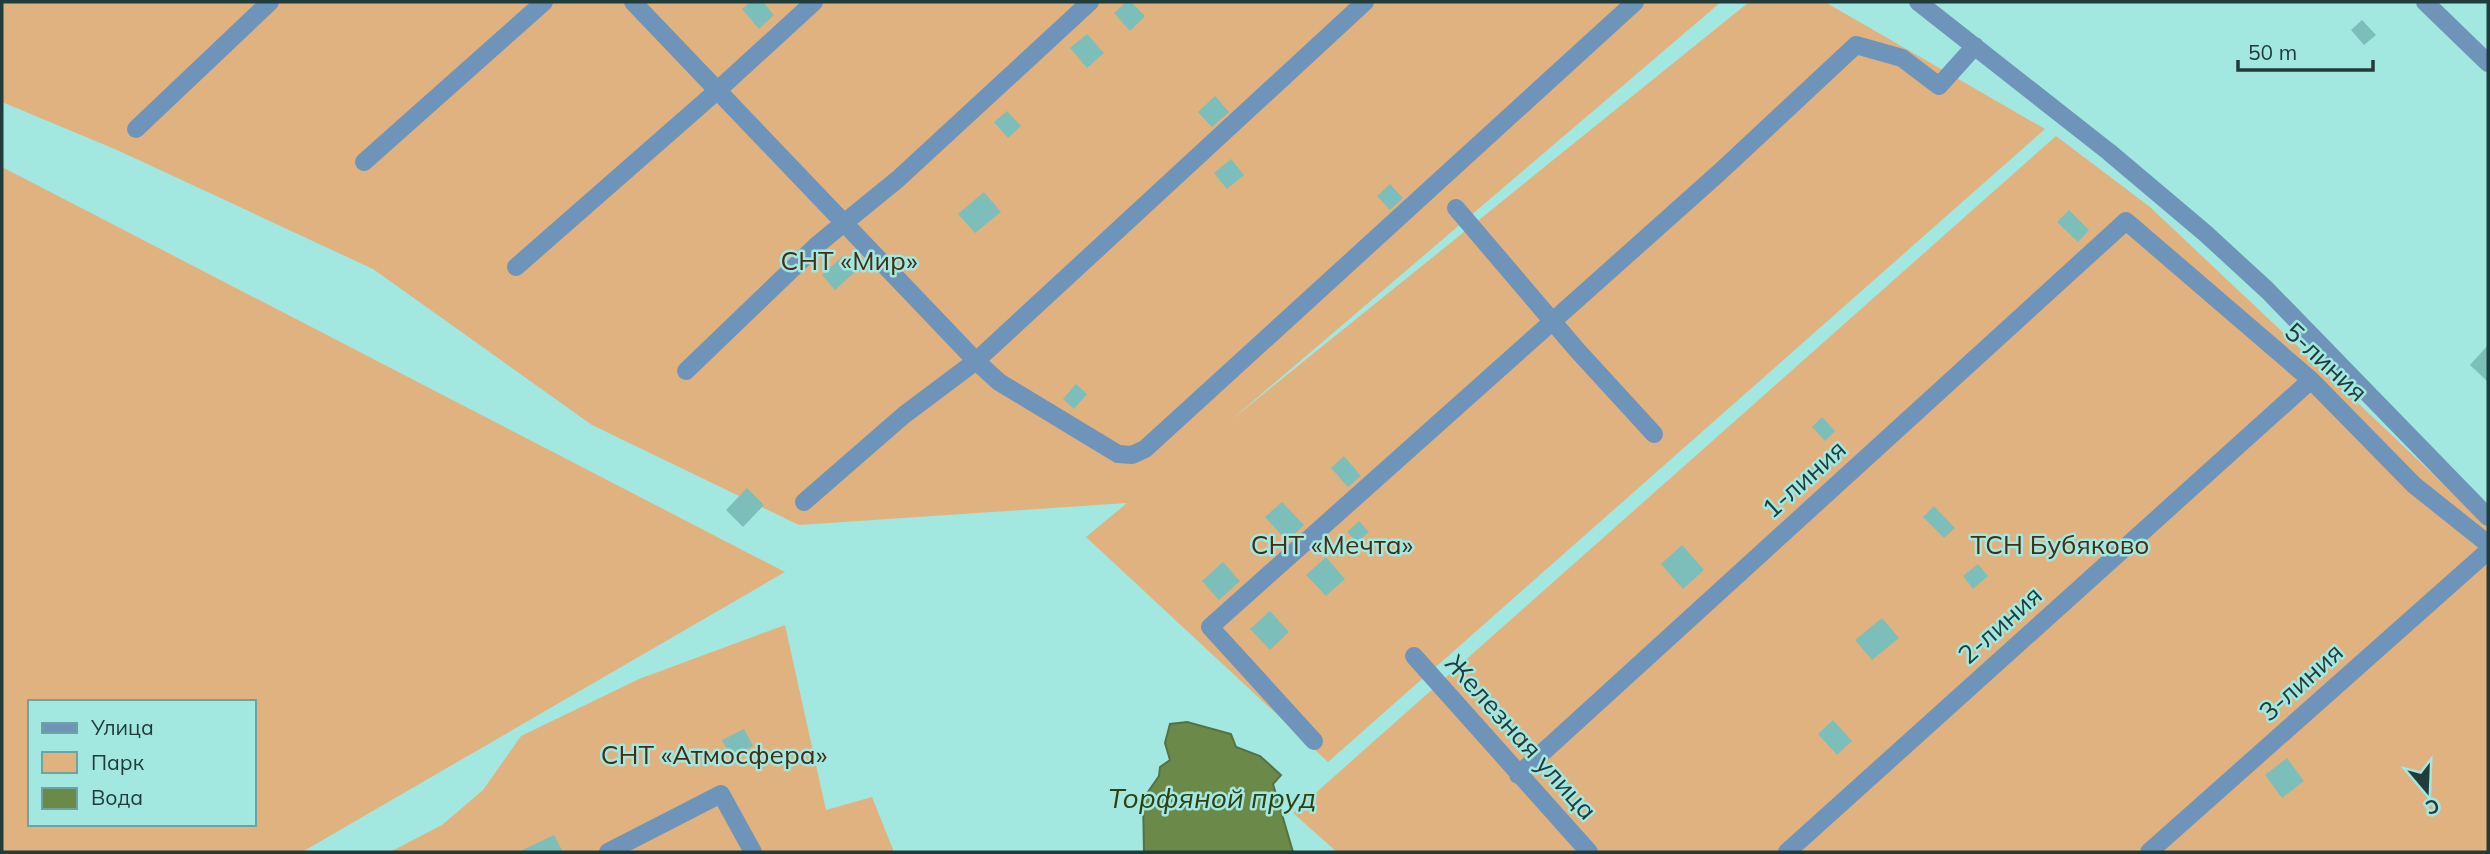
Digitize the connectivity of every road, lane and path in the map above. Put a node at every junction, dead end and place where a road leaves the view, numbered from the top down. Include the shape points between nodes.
1 (270, 2) edge
2 (544, 2) edge
3 (633, 2) edge
4 (814, 2) edge
5 (1090, 2) edge
6 (1365, 2) edge
7 (1635, 2) edge
8 (1918, 2) edge
9 (2425, 2) edge
10 (1975, 46) junction
11 (2488, 63) edge
12 (718, 90) junction
13 (136, 129) dead end
14 (363, 162) dead end
15 (1457, 208) dead end
16 (2126, 221) joint
17 (845, 223) junction
18 (516, 267) dead end
19 (1553, 319) junction
20 (976, 361) junction
21 (686, 371) dead end
22 (2311, 380) junction
23 (1654, 434) dead end
24 (804, 502) dead end
25 (2488, 517) edge
26 (2488, 544) edge
27 (2488, 551) edge
28 (1414, 656) dead end
29 (1314, 741) dead end
30 (1518, 775) junction
31 (608, 852) edge
32 (753, 852) edge
33 (1589, 852) edge
34 (1787, 852) edge
35 (2149, 852) edge

1 - 13 street
2 - 14 street
3 - 12 street
4 - 12 street
5 - 17 street
6 - 20 street
7 - 20 street via 1145,449 1132,455 1118,454 999,382
8 - 10 street
9 - 11 street
10 - 19 street via 1939,86 1902,58 1856,45
10 - 25 street via 2119,161 2258,282
12 - 17 street
12 - 18 street
15 - 19 street
16 - 22 street, 5-линия
16 - 30 street, 1-линия
17 - 20 street
17 - 21 street
19 - 23 street
19 - 29 street via 1210,627
20 - 24 street via 904,415
22 - 26 street, 5-линия via 2414,485
22 - 34 street, 2-линия
27 - 35 street, 3-линия
28 - 30 street, Железная улица
30 - 33 street, Железная улица
31 - 32 street via 721,794

